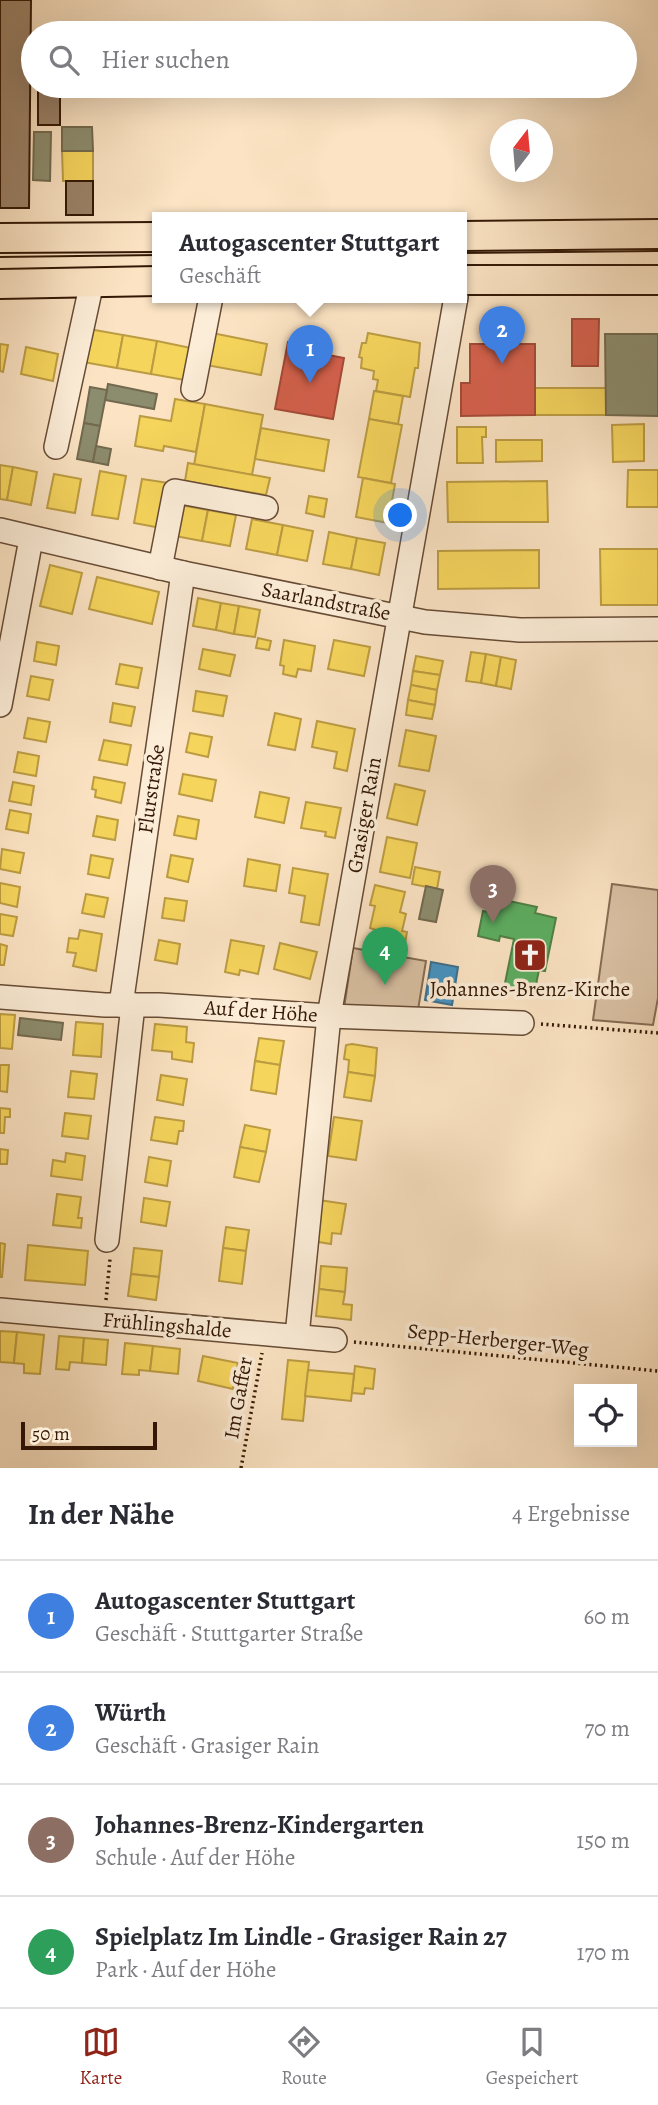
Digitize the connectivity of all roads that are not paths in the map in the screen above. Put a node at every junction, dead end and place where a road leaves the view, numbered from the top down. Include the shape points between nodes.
1 (658, 234) edge
2 (468, 236) edge
3 (152, 237) edge
4 (0, 238) edge
5 (467, 279) edge
6 (658, 280) edge
7 (152, 281) edge
8 (92, 282) junction
9 (0, 284) edge
10 (210, 303) edge
11 (455, 303) edge
12 (193, 388) dead end
13 (55, 447) dead end
14 (266, 508) dead end
15 (0, 530) edge
16 (30, 539) junction
17 (172, 570) junction
18 (400, 616) junction
19 (658, 629) edge
20 (0, 705) edge
21 (0, 997) edge
22 (127, 1005) junction
23 (329, 1016) junction
24 (522, 1023) road end
25 (107, 1240) road end
26 (0, 1310) edge
27 (298, 1336) junction
28 (335, 1340) road end

1 - 2 main road
3 - 4 main road
5 - 6 main road
7 - 8 main road
8 - 9 main road
8 - 13 street
10 - 12 street
11 - 18 street, Grasiger Rain
14 - 17 street, Flurstraße via 175,491
15 - 16 street, Saarlandstraße
16 - 17 street, Saarlandstraße
16 - 20 street
17 - 18 street, Saarlandstraße
17 - 22 street, Flurstraße
18 - 19 street, Saarlandstraße via 506,630
18 - 23 street, Grasiger Rain
21 - 22 street, Auf der Höhe
22 - 23 street, Auf der Höhe
22 - 25 street, Flurstraße
23 - 24 street, Auf der Höhe
23 - 27 street, Grasiger Rain
26 - 27 street, Frühlingshalde
27 - 28 street, Frühlingshalde

